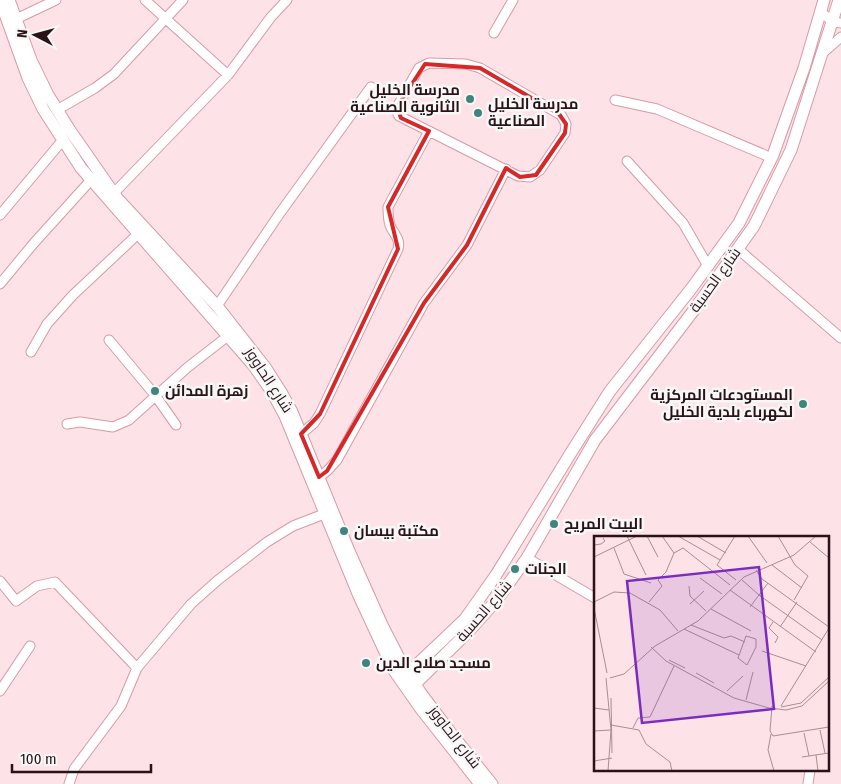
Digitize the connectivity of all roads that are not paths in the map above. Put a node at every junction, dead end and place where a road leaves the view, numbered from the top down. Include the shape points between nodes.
1 (0, 0) edge
2 (9, 0) edge
3 (56, 0) edge
4 (145, 0) edge
5 (183, 0) edge
6 (287, 0) edge
7 (513, 0) edge
8 (824, 0) edge
9 (839, 0) edge
10 (820, 12) junction
11 (838, 17) edge
12 (16, 19) junction
13 (166, 19) junction
14 (494, 34) dead end
15 (841, 37) edge
16 (822, 54) junction
17 (228, 75) junction
18 (371, 87) dead end
19 (615, 100) dead end
20 (57, 110) junction
21 (429, 130) junction
22 (62, 141) junction
23 (771, 159) junction
24 (628, 161) dead end
25 (506, 169) junction
26 (91, 180) junction
27 (113, 194) junction
28 (0, 214) edge
29 (138, 234) junction
30 (738, 249) junction
31 (708, 266) junction
32 (0, 284) edge
33 (217, 306) junction
34 (228, 336) junction
35 (841, 338) edge
36 (108, 340) dead end
37 (31, 352) dead end
38 (155, 395) junction
39 (68, 424) dead end
40 (176, 425) dead end
41 (301, 434) junction
42 (319, 477) junction
43 (324, 514) junction
44 (527, 558) junction
45 (0, 581) edge
46 (594, 597) edge
47 (30, 646) dead end
48 (137, 668) junction
49 (408, 673) junction
50 (409, 684) junction
51 (0, 691) edge
52 (69, 784) edge
53 (480, 784) edge
54 (492, 784) edge

1 - 22 main road, شارع الحاووز via 28,78
2 - 12 main road, شارع الحاووز
3 - 12 street
4 - 13 street
5 - 13 street
6 - 17 street
7 - 14 street
8 - 10 main road, شارع الحسبة
9 - 11 main road, شارع الحسبة
10 - 11 street
10 - 23 main road, شارع الحسبة via 804,68
11 - 16 main road, شارع الحسبة
12 - 20 main road, شارع الحاووز via 31,60
13 - 17 street
13 - 20 street via 114,74
15 - 16 street
16 - 30 main road, شارع الحسبة via 791,150 754,226
17 - 27 street
18 - 33 street
19 - 23 street via 657,109
20 - 27 main road, شارع الحاووز
21 - 25 street
21 - 25 street via 402,119 396,110 420,68 430,63 466,64 480,68 559,114 566,124 565,133 536,175 520,177
21 - 41 street via 388,207 388,219 398,238 398,249 320,414
22 - 26 main road, شارع الحاووز
22 - 28 street
23 - 31 main road, شارع الحسبة via 739,223
24 - 31 street via 683,224
25 - 42 street via 467,245 424,303 337,460
26 - 29 main road, شارع الحاووز
26 - 32 street
27 - 33 main road, شارع الحاووز
29 - 34 main road, شارع الحاووز
29 - 37 street via 73,295 47,324
30 - 35 street
30 - 44 main road, شارع الحسبة via 595,440
31 - 49 main road, شارع الحسبة via 610,391 496,575 465,619
33 - 41 main road, شارع الحاووز via 265,367
34 - 38 street
34 - 43 main road, شارع الحاووز via 254,366 285,416
36 - 38 street
38 - 39 street via 129,420 113,428 80,422
38 - 40 street
41 - 42 main road, شارع الحاووز
42 - 49 main road, شارع الحاووز via 382,625
43 - 48 street via 293,526 218,580 191,604
43 - 50 main road, شارع الحاووز via 376,634 393,668
44 - 46 street
44 - 50 main road, شارع الحسبة via 469,631
45 - 48 street via 16,601 37,586 54,582
47 - 51 street
48 - 52 street via 121,706 74,769
49 - 50 main road, شارع الحسبة
50 - 53 main road, شارع الحاووز via 421,709
50 - 54 main road, شارع الحاووز

